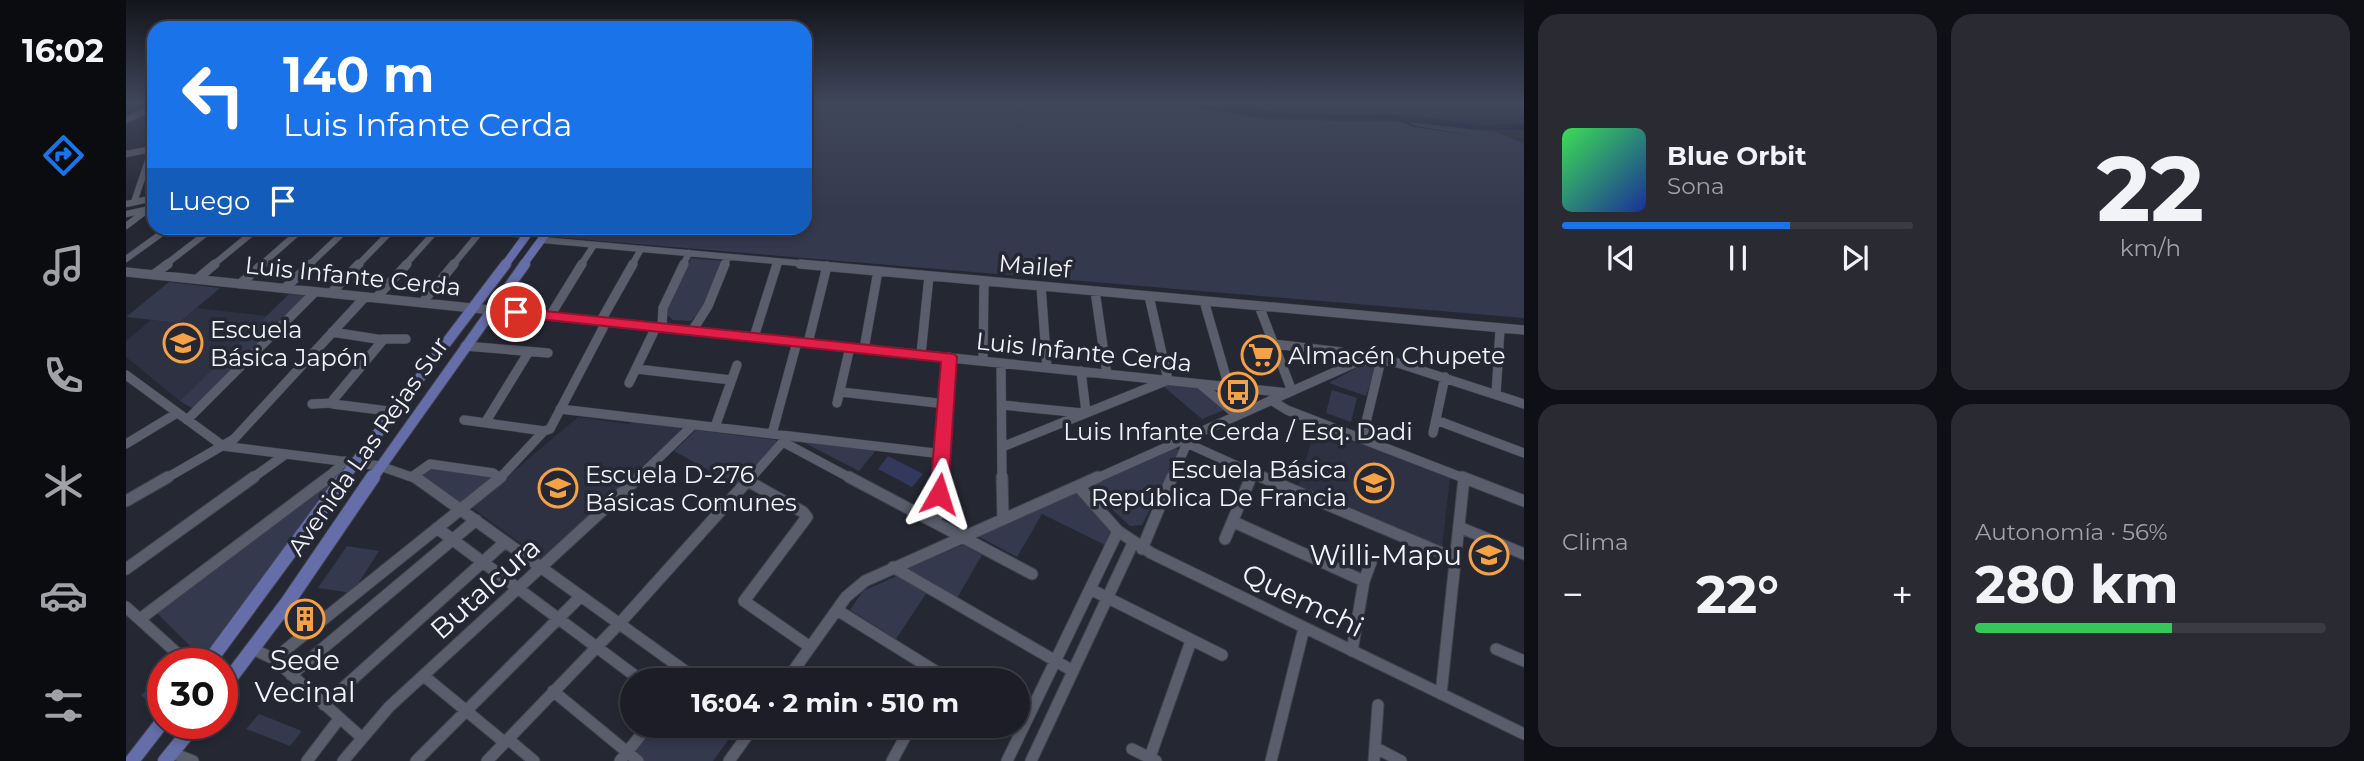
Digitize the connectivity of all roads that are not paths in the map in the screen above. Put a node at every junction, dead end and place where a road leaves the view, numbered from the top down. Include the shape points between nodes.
1 (147, 149) edge
2 (126, 154) edge
3 (147, 162) edge
4 (130, 203) edge
5 (147, 210) edge
6 (147, 211) edge
7 (126, 214) edge
8 (126, 226) edge
9 (159, 235) edge
10 (204, 235) edge
11 (250, 235) edge
12 (295, 235) edge
13 (341, 235) edge
14 (387, 235) edge
15 (432, 235) edge
16 (478, 235) edge
17 (526, 235) edge
18 (546, 235) edge
19 (543, 240) junction
20 (594, 245) junction
21 (640, 249) junction
22 (689, 253) junction
23 (728, 257) junction
24 (126, 259) edge
25 (778, 262) junction
26 (827, 266) junction
27 (878, 271) junction
28 (126, 272) edge
29 (153, 275) junction
30 (929, 276) junction
31 (197, 279) junction
32 (984, 281) junction
33 (240, 284) junction
34 (1041, 286) junction
35 (285, 288) junction
36 (1095, 291) junction
37 (315, 292) junction
38 (331, 293) junction
39 (1149, 296) junction
40 (365, 297) junction
41 (376, 298) junction
42 (1204, 301) junction
43 (422, 303) junction
44 (1259, 306) junction
45 (474, 308) junction
46 (492, 310) junction
47 (550, 316) junction
48 (603, 321) junction
49 (659, 327) junction
50 (1500, 329) junction
51 (1524, 330) edge
52 (692, 331) junction
53 (332, 332) junction
54 (754, 337) junction
55 (406, 338) dead end
56 (383, 339) junction
57 (797, 342) junction
58 (808, 343) junction
59 (1274, 344) junction
60 (465, 346) junction
61 (849, 347) junction
62 (864, 349) junction
63 (528, 353) junction
64 (548, 353) dead end
65 (921, 354) junction
66 (949, 357) junction
67 (1381, 360) junction
68 (983, 361) junction
69 (1357, 362) junction
70 (1002, 363) junction
71 (737, 365) dead end
72 (1047, 368) junction
73 (637, 369) junction
74 (1081, 371) junction
75 (1107, 374) junction
76 (1445, 377) junction
77 (128, 379) edge
78 (731, 380) junction
79 (1167, 380) junction
80 (629, 383) dead end
81 (1200, 383) junction
82 (1229, 387) junction
83 (841, 392) junction
84 (1290, 392) junction
85 (1496, 395) junction
86 (1271, 400) junction
87 (332, 403) junction
88 (837, 403) dead end
89 (312, 404) dead end
90 (946, 404) junction
91 (1524, 404) edge
92 (1002, 405) junction
93 (560, 410) junction
94 (396, 412) junction
95 (177, 413) junction
96 (1084, 413) junction
97 (1237, 415) junction
98 (187, 420) junction
99 (464, 420) dead end
100 (1436, 421) junction
101 (485, 423) junction
102 (693, 425) junction
103 (715, 428) junction
104 (544, 431) junction
105 (1433, 433) dead end
106 (772, 434) junction
107 (785, 439) junction
108 (1362, 439) junction
109 (1183, 442) junction
110 (126, 444) edge
111 (223, 446) junction
112 (1002, 447) junction
113 (1524, 453) edge
114 (286, 454) junction
115 (943, 454) junction
116 (351, 462) junction
117 (380, 466) junction
118 (1252, 473) junction
119 (413, 475) junction
120 (500, 478) junction
121 (1464, 478) junction
122 (748, 481) junction
123 (1077, 486) junction
124 (1524, 500) edge
125 (126, 501) edge
126 (461, 510) junction
127 (1003, 518) junction
128 (476, 520) junction
129 (1234, 522) junction
130 (936, 523) junction
131 (1459, 527) junction
132 (437, 528) junction
133 (1118, 531) junction
134 (964, 537) junction
135 (1225, 539) dead end
136 (453, 540) junction
137 (505, 541) junction
138 (1138, 546) junction
139 (1524, 554) edge
140 (1456, 559) junction
141 (483, 562) junction
142 (1370, 562) dead end
143 (893, 568) junction
144 (126, 569) edge
145 (543, 569) junction
146 (1032, 574) dead end
147 (1364, 581) junction
148 (520, 589) junction
149 (1090, 589) junction
150 (581, 596) junction
151 (1107, 597) junction
152 (126, 607) edge
153 (837, 610) junction
154 (558, 618) junction
155 (140, 619) junction
156 (620, 624) junction
157 (1304, 628) junction
158 (1191, 641) junction
159 (596, 646) junction
160 (810, 647) junction
161 (172, 648) edge
162 (219, 648) edge
163 (253, 649) junction
164 (1496, 649) dead end
165 (1352, 651) junction
166 (1222, 654) dead end
167 (274, 659) junction
168 (1055, 661) junction
169 (1524, 662) edge
170 (238, 668) edge
171 (625, 668) edge
172 (678, 668) edge
173 (795, 668) edge
174 (924, 668) edge
175 (1073, 671) junction
176 (291, 675) junction
177 (424, 676) junction
178 (553, 691) junction
179 (1441, 694) junction
180 (324, 705) junction
181 (1378, 705) dead end
182 (465, 712) junction
183 (339, 719) junction
184 (1524, 734) edge
185 (361, 737) junction
186 (639, 738) edge
187 (745, 738) edge
188 (904, 738) edge
189 (149, 739) edge
190 (183, 739) edge
191 (506, 741) junction
192 (1132, 749) dead end
193 (1375, 755) edge
194 (169, 757) edge
195 (624, 757) edge
196 (1153, 759) edge
197 (132, 761) edge
198 (193, 761) edge
199 (307, 761) edge
200 (343, 761) edge
201 (416, 761) edge
202 (487, 761) edge
203 (534, 761) edge
204 (638, 761) edge
205 (729, 761) edge
206 (892, 761) edge
207 (1007, 761) edge
208 (1031, 761) edge
209 (1271, 761) edge
210 (1401, 761) edge

1 - 2 street
3 - 4 street
5 - 7 street
6 - 8 street
9 - 24 street
10 - 29 street
11 - 31 street
12 - 33 street
13 - 35 street
14 - 38 street
15 - 41 street
16 - 43 street
17 - 45 main road, Avenida Las Rejas Sur
18 - 19 main road, Avenida Las Rejas Sur
19 - 20 street, Mailef
19 - 46 main road, Avenida Las Rejas Sur
20 - 21 street, Mailef
20 - 47 street
21 - 22 street, Mailef
21 - 48 street
22 - 23 street, Mailef
22 - 49 street
23 - 25 street, Mailef
23 - 52 street
25 - 26 street, Mailef
25 - 54 street
26 - 27 street, Mailef
26 - 58 street
27 - 30 street, Mailef
27 - 62 street
28 - 29 street, Luis Infante Cerda
29 - 31 street, Luis Infante Cerda
30 - 32 street, Mailef
30 - 65 street
31 - 33 street, Luis Infante Cerda
32 - 34 street, Mailef
32 - 68 street
33 - 35 street, Luis Infante Cerda
34 - 36 street, Mailef
34 - 72 street
35 - 37 street, Luis Infante Cerda
36 - 39 street, Mailef
36 - 75 street
37 - 38 street, Luis Infante Cerda
37 - 98 street
38 - 40 street, Luis Infante Cerda
39 - 42 street, Mailef
39 - 79 street
40 - 41 street, Luis Infante Cerda
40 - 53 street
41 - 43 street, Luis Infante Cerda
42 - 44 street, Mailef
42 - 82 street
43 - 45 street, Luis Infante Cerda
44 - 50 street, Mailef
44 - 59 street
45 - 46 street, Luis Infante Cerda
45 - 94 main road, Avenida Las Rejas Sur
46 - 47 street, Luis Infante Cerda
46 - 60 main road, Avenida Las Rejas Sur
47 - 48 street, Luis Infante Cerda
48 - 49 street, Luis Infante Cerda
48 - 93 street
49 - 52 street, Luis Infante Cerda
49 - 73 street
50 - 51 street, Mailef
50 - 85 street
52 - 54 street, Luis Infante Cerda
53 - 56 street
53 - 111 street
54 - 57 street, Luis Infante Cerda
55 - 56 street
56 - 87 street
57 - 58 street, Luis Infante Cerda
57 - 106 street
58 - 61 street, Luis Infante Cerda
59 - 69 street via 1340,352
59 - 84 street
60 - 63 street
60 - 117 main road, Avenida Las Rejas Sur
61 - 62 street, Luis Infante Cerda
61 - 83 street
62 - 65 street, Luis Infante Cerda
63 - 64 street
63 - 101 street
65 - 66 street, Luis Infante Cerda
66 - 68 street, Luis Infante Cerda
66 - 90 street
67 - 69 street, Luis Infante Cerda
67 - 76 street, Luis Infante Cerda
67 - 108 street
68 - 70 street, Luis Infante Cerda
69 - 84 street, Luis Infante Cerda
70 - 72 street, Luis Infante Cerda
70 - 92 street
71 - 78 street
72 - 74 street, Luis Infante Cerda
73 - 78 street
73 - 80 street
74 - 75 street, Luis Infante Cerda
74 - 96 street
75 - 79 street, Luis Infante Cerda
76 - 85 street, Luis Infante Cerda
76 - 100 street
77 - 95 street
78 - 103 street
79 - 81 street, Luis Infante Cerda
79 - 96 street
81 - 82 street, Luis Infante Cerda
81 - 97 street
82 - 84 street, Luis Infante Cerda
83 - 88 street
83 - 90 street
84 - 86 street
85 - 91 street, Luis Infante Cerda
86 - 97 street
86 - 108 street
87 - 89 street
87 - 94 street
90 - 115 street
92 - 96 street
92 - 112 street
93 - 102 street
93 - 104 street via 550,429
94 - 116 main road, Avenida Las Rejas Sur
95 - 98 street
95 - 110 street
96 - 112 street
97 - 109 street
98 - 111 street
99 - 101 street
100 - 105 street
100 - 113 street
101 - 104 street
102 - 103 street
102 - 145 street, Butalcura
103 - 106 street
104 - 120 street
106 - 107 street
107 - 115 street
107 - 122 street
107 - 130 street
108 - 121 street
109 - 118 street
109 - 123 street
109 - 138 street
111 - 114 street
111 - 125 street
112 - 127 street
114 - 116 street
114 - 144 street
115 - 130 street
116 - 117 street
116 - 155 street
116 - 162 main road, Avenida Las Rejas Sur
117 - 119 street
117 - 163 main road, Avenida Las Rejas Sur
118 - 129 street
118 - 140 street
119 - 120 street via 430,464 493,473
119 - 126 street
120 - 126 street
121 - 124 street
121 - 131 street
122 - 156 street
122 - 160 street via 807,517 744,601
123 - 127 street
123 - 133 street, Quemchi
126 - 128 street
126 - 132 street
127 - 134 street
128 - 136 street
128 - 137 street
129 - 135 street
129 - 147 street
130 - 134 street
131 - 139 street
131 - 140 street
132 - 136 street
132 - 167 street
133 - 138 street, Quemchi
133 - 149 street
134 - 143 street
134 - 146 street
136 - 141 street
136 - 176 street
137 - 141 street
137 - 145 street
138 - 151 street
138 - 157 street, Quemchi
140 - 179 street
141 - 148 street
141 - 180 street
142 - 147 street
143 - 153 street via 855,588
143 - 168 street
145 - 148 street, Butalcura
145 - 150 street
147 - 165 street
148 - 154 street
148 - 177 street, Butalcura
149 - 151 street
149 - 168 street
150 - 154 street
150 - 156 street
151 - 158 street
151 - 175 street
152 - 155 street
153 - 160 street
153 - 174 street
154 - 159 street
154 - 182 street
155 - 161 street
156 - 159 street
156 - 172 street
157 - 165 street, Quemchi
157 - 209 street
158 - 166 street
158 - 196 street
159 - 171 street
159 - 178 street
160 - 173 street
163 - 167 street
163 - 170 main road, Avenida Las Rejas Sur
164 - 169 street
165 - 179 street, Quemchi
167 - 176 street
168 - 175 street
168 - 207 street
175 - 208 street
176 - 180 street
177 - 182 street
177 - 185 street, Butalcura
178 - 191 street
178 - 195 street
179 - 184 street, Quemchi
180 - 183 street
181 - 193 street
182 - 191 street
182 - 201 street
183 - 185 street
183 - 199 street
185 - 200 street, Butalcura
186 - 195 street
187 - 205 street
188 - 206 street
189 - 197 main road
190 - 194 main road
191 - 202 street
191 - 203 street
192 - 196 street
193 - 210 street
194 - 198 street
195 - 204 street

